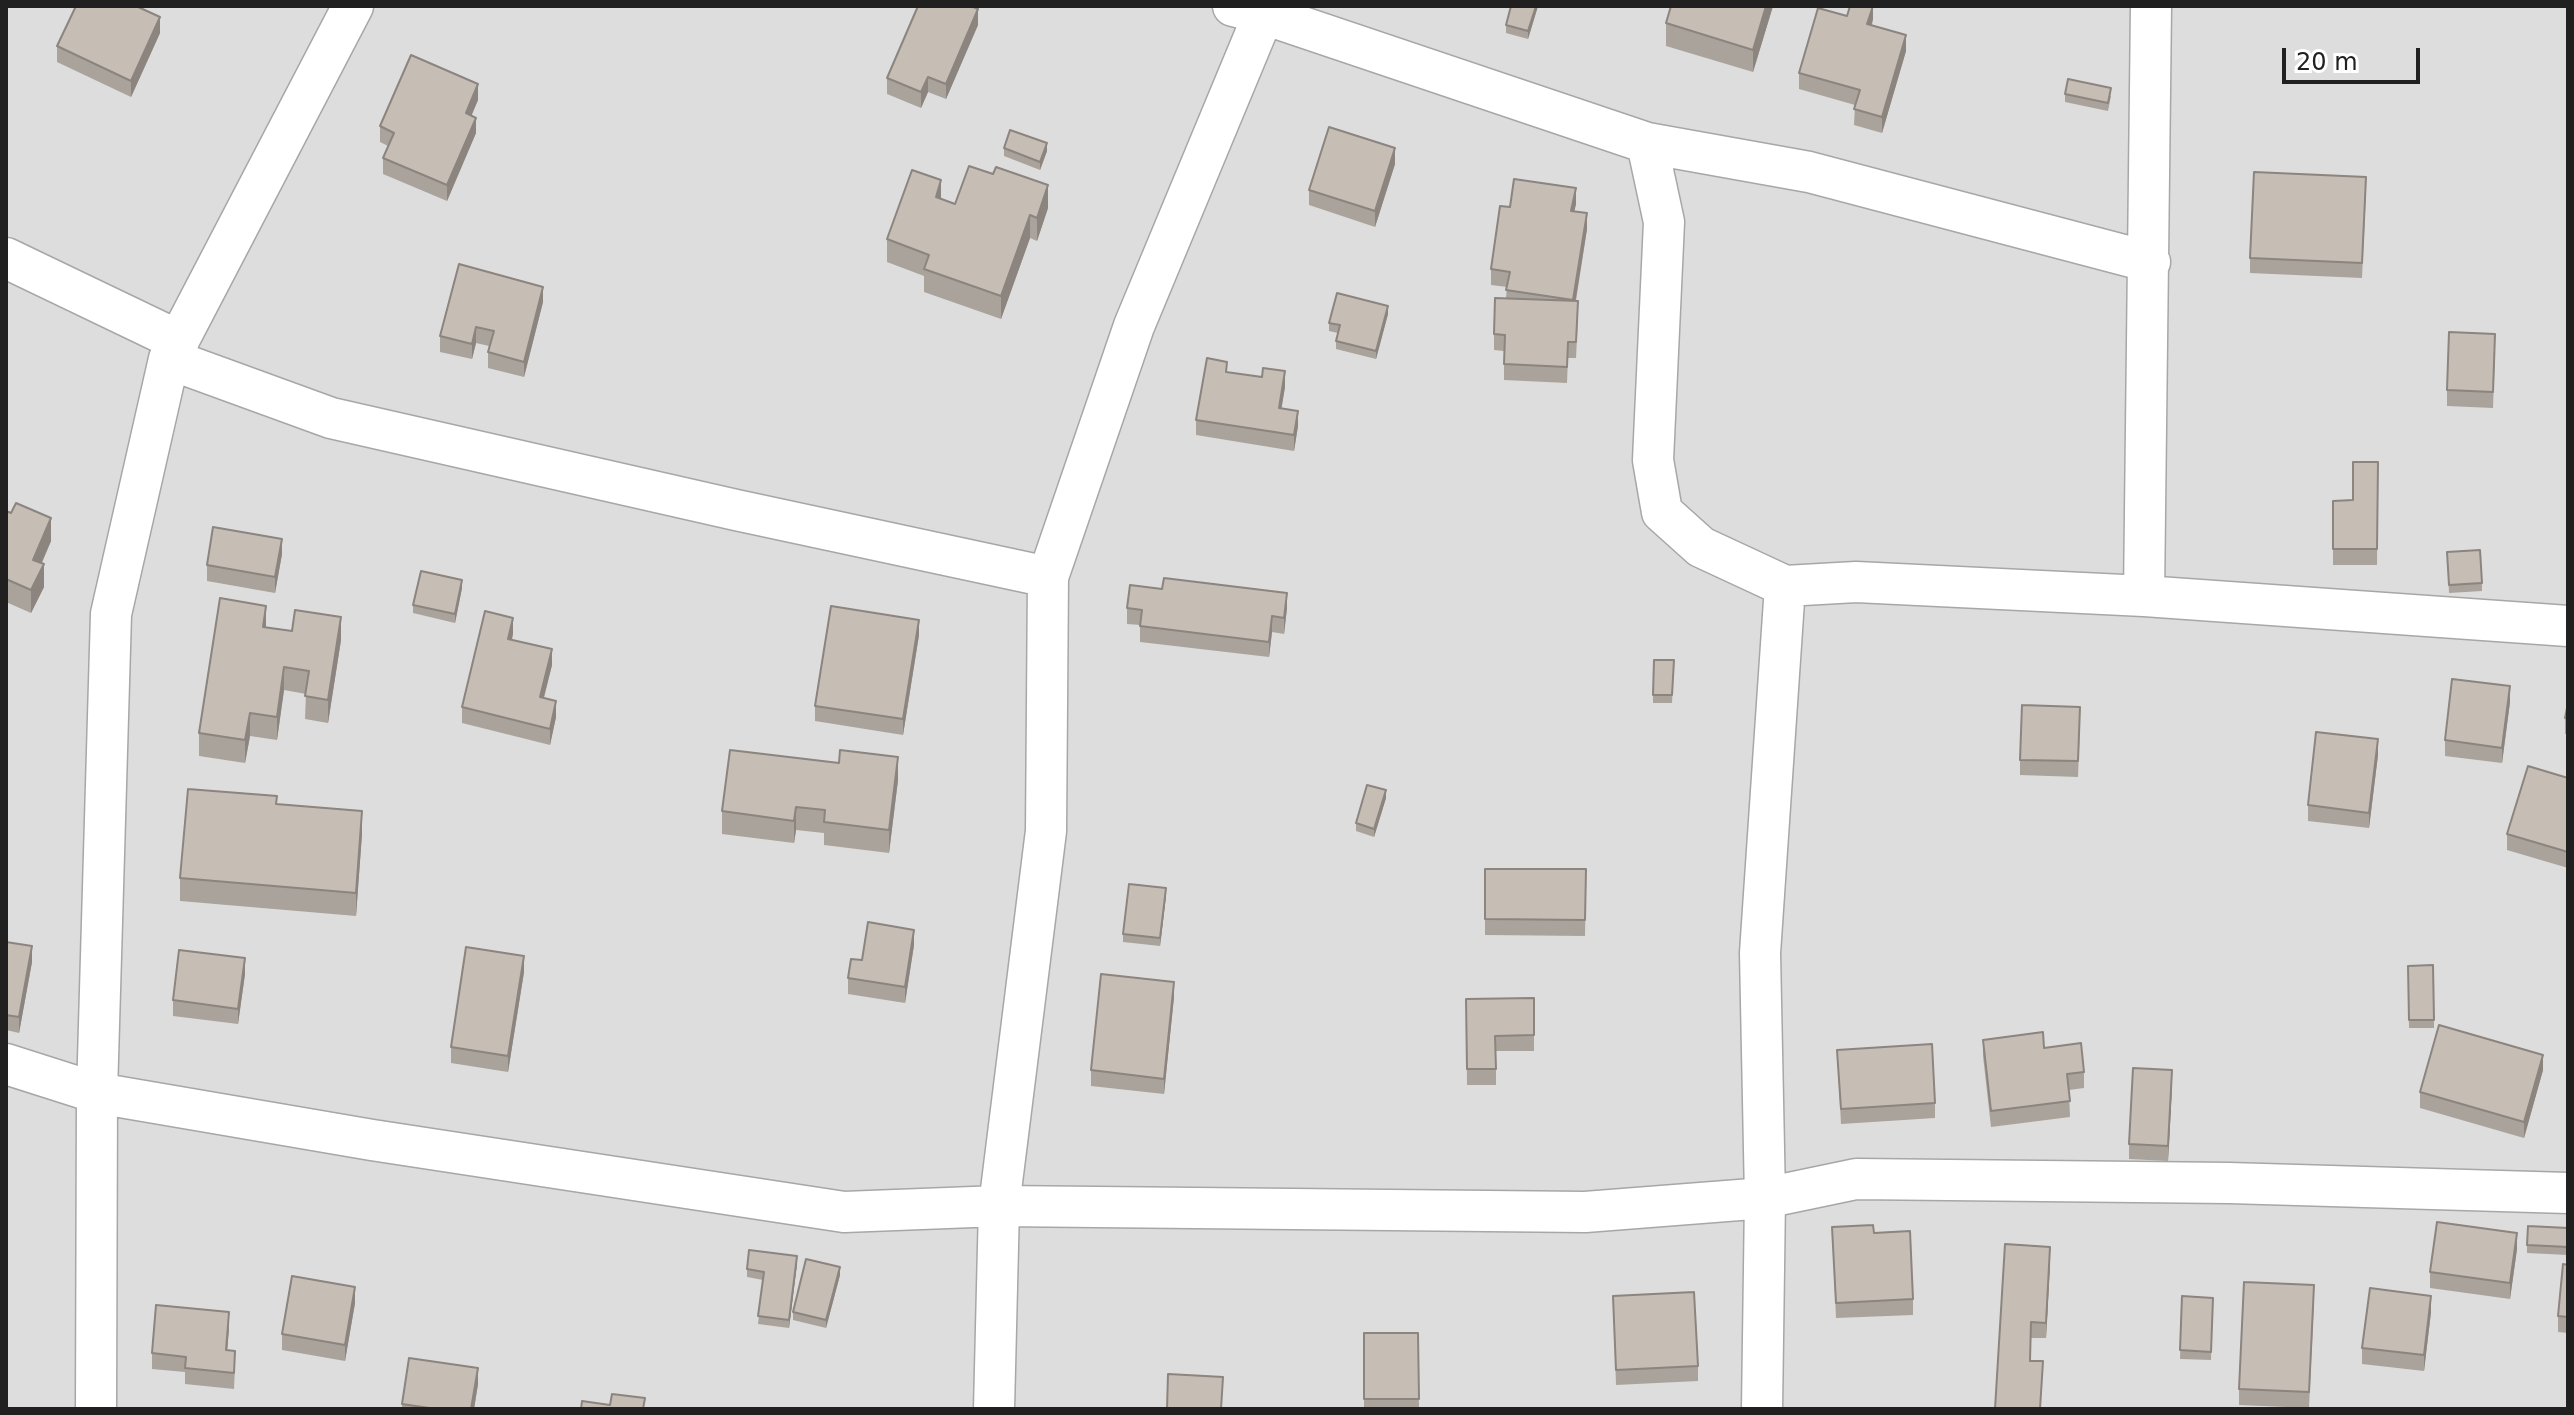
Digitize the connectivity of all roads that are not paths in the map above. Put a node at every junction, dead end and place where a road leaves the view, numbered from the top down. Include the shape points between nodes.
1 (353, 6) edge
2 (2151, 6) edge
3 (1255, 9) edge
4 (1647, 143) junction
5 (6, 258) edge
6 (2150, 262) junction
7 (174, 350) junction
8 (1048, 577) junction
9 (1785, 586) junction
10 (2144, 596) junction
11 (2568, 626) edge
12 (6, 1064) edge
13 (97, 1093) junction
14 (2568, 1193) edge
15 (1765, 1198) junction
16 (999, 1206) junction
17 (96, 1409) edge
18 (994, 1409) edge
19 (1762, 1409) edge

1 - 7 street
2 - 6 street
3 - 4 street
3 - 8 street via 1134,326
4 - 6 street via 1809,172
4 - 9 street via 1664,222 1653,460 1662,512 1701,547
5 - 7 street
6 - 10 street
7 - 8 street via 331,418
7 - 13 street via 111,614
8 - 16 street via 1046,831
9 - 10 street via 1856,582
9 - 15 street via 1760,953
10 - 11 street
12 - 13 street
13 - 16 street via 844,1212
13 - 17 street
14 - 15 street via 1856,1179
15 - 16 street via 1585,1212
15 - 19 street
16 - 18 street

